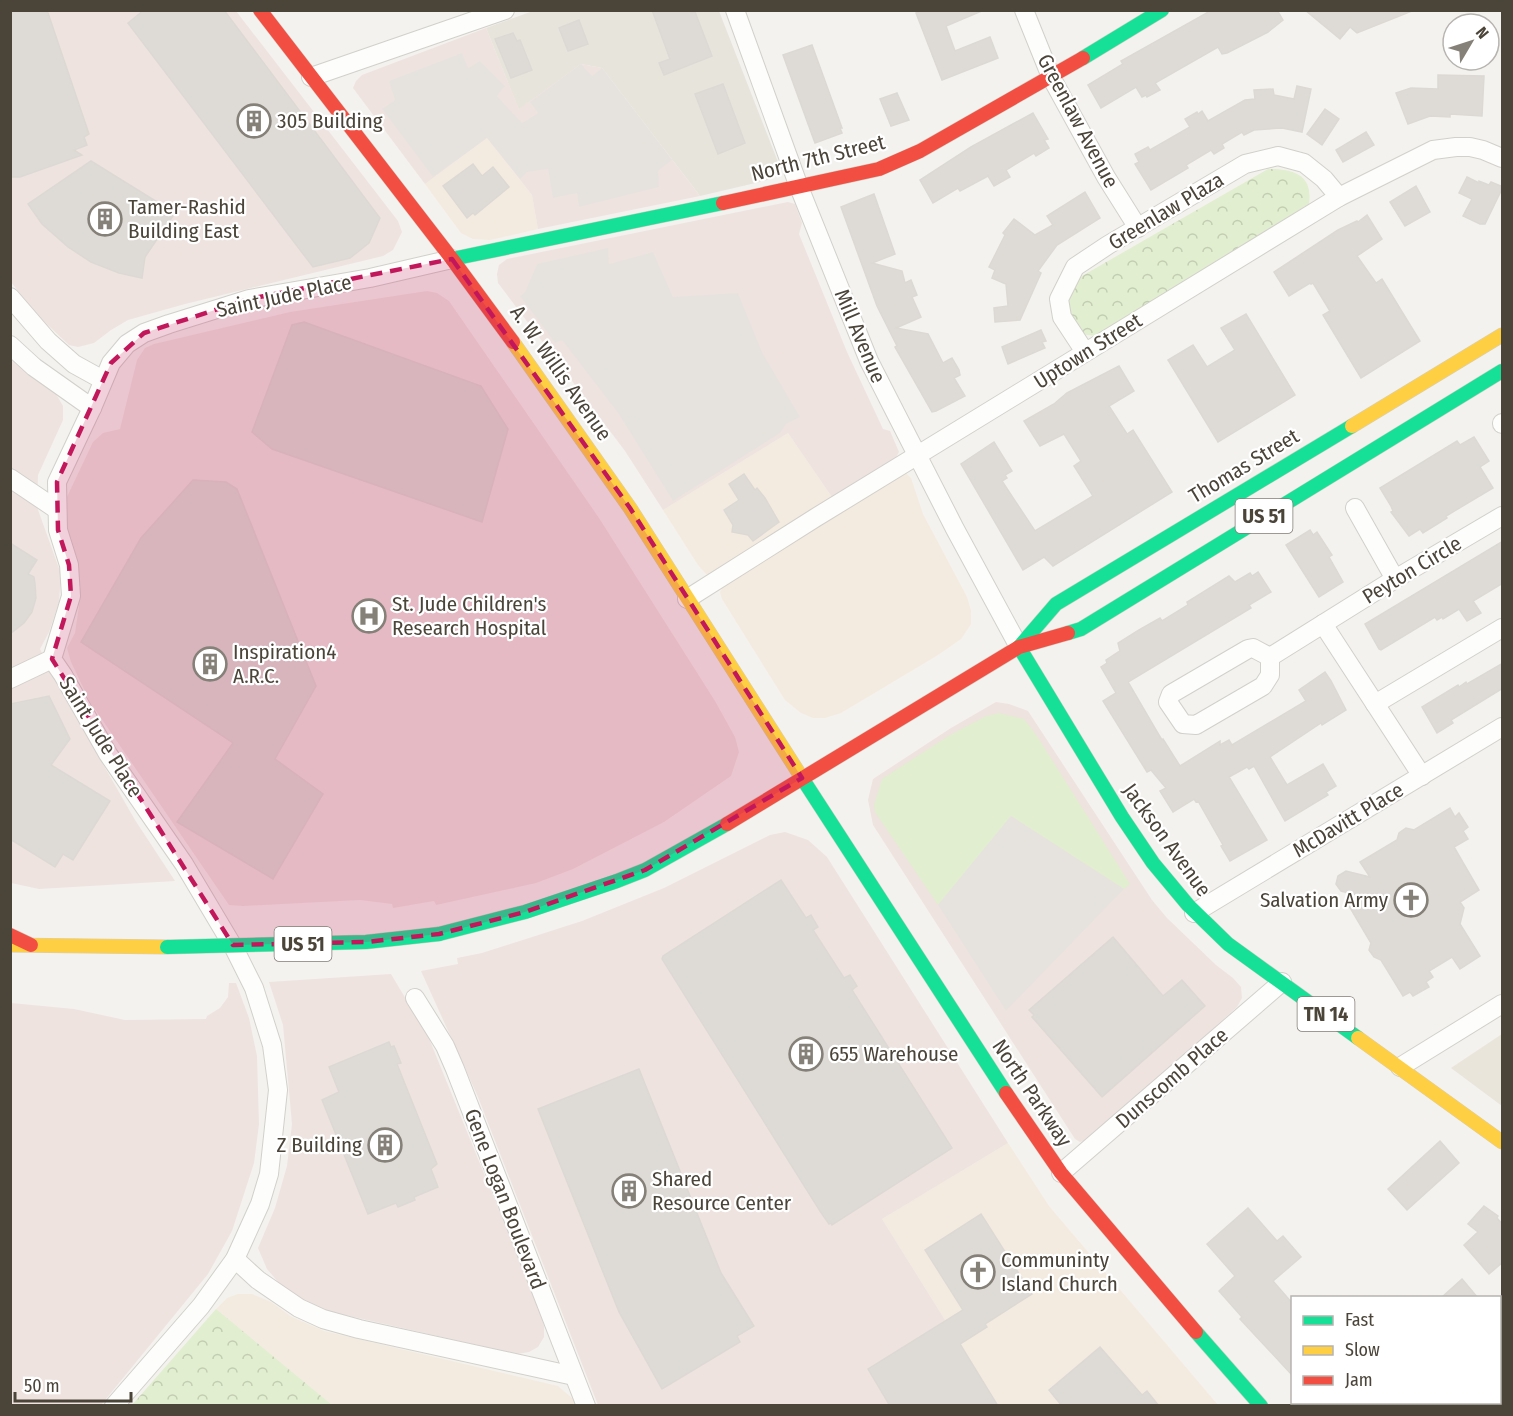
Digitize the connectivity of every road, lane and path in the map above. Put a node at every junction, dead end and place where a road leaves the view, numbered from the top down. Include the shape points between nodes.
1 (260, 10) edge
2 (505, 10) edge
3 (735, 10) edge
4 (1024, 10) edge
5 (1162, 10) edge
6 (310, 77) junction
7 (1051, 77) junction
8 (1503, 158) edge
9 (799, 187) junction
10 (1339, 198) junction
11 (1138, 228) junction
12 (452, 259) junction
13 (10, 297) edge
14 (1503, 335) edge
15 (10, 345) edge
16 (1085, 352) junction
17 (1503, 371) edge
18 (103, 380) junction
19 (92, 408) junction
20 (918, 456) junction
21 (10, 478) edge
22 (1355, 508) dead end
23 (56, 509) junction
24 (1503, 516) edge
25 (1395, 579) junction
26 (687, 600) junction
27 (1323, 624) junction
28 (1503, 628) edge
29 (1019, 647) junction
30 (1270, 657) junction
31 (52, 659) junction
32 (10, 679) edge
33 (1375, 704) junction
34 (1503, 727) edge
35 (1422, 776) junction
36 (802, 778) junction
37 (1194, 913) junction
38 (10, 934) edge
39 (10, 945) edge
40 (31, 945) junction
41 (1282, 982) junction
42 (416, 998) dead end
43 (1503, 1004) edge
44 (1400, 1067) junction
45 (1503, 1142) edge
46 (1061, 1173) junction
47 (236, 1259) junction
48 (574, 1376) junction
49 (114, 1406) edge
50 (586, 1406) edge
51 (1261, 1406) edge

1 - 6 main road, A. W. Willis Avenue
2 - 6 street
3 - 9 street, Mill Avenue
4 - 7 street, Greenlaw Avenue
5 - 7 main road, North 7th Street
6 - 12 main road, A. W. Willis Avenue
7 - 9 main road, North 7th Street via 920,151 879,169
7 - 11 street, Greenlaw Avenue
8 - 10 street, Uptown Street via 1470,147 1433,150
9 - 12 main road, North 7th Street
9 - 20 street, Mill Avenue via 869,361
10 - 11 street, Greenlaw Plaza via 1304,162 1278,156 1245,164
10 - 16 street, Uptown Street
11 - 16 street, Greenlaw Plaza via 1075,267 1064,285 1059,299 1062,317
12 - 18 street, Saint Jude Place via 249,299 169,324 127,344
12 - 26 main road, A. W. Willis Avenue via 546,386 630,508
13 - 18 street via 48,341 74,364
14 - 29 main road, Thomas Street / US 51 via 1056,604
15 - 19 street
16 - 20 street, Uptown Street
17 - 29 main road, Thomas Street / US 51 via 1080,629
18 - 19 street, Saint Jude Place
19 - 23 street, Saint Jude Place via 57,482
20 - 26 street, Uptown Street
20 - 29 street, Mill Avenue
21 - 23 street
22 - 25 street
23 - 31 street, Saint Jude Place via 69,565 71,596
24 - 25 street, Peyton Circle
25 - 27 street, Peyton Circle
26 - 36 main road, A. W. Willis Avenue
27 - 30 street, Peyton Circle
27 - 33 street
28 - 33 street
29 - 36 main road, Thomas Street / US 51
29 - 37 main road, Jackson Avenue / TN 14 via 1117,809 1160,873
30 - 30 street via 1248,649 1171,694 1168,702 1183,724 1196,725 1263,686 1270,675
31 - 32 street
31 - 47 street, Saint Jude Place via 108,754 184,864 234,948 254,988 272,1045 278,1090 268,1174 260,1204
33 - 35 street
34 - 35 street, McDavitt Place
35 - 37 street, McDavitt Place
36 - 40 main road, US 51, bridge via 645,870 525,912 439,934 366,942 167,947
36 - 46 main road, North Parkway
37 - 41 main road, Jackson Avenue / TN 14 via 1228,944
38 - 40 main road
39 - 40 main road, US 51
41 - 44 main road, Jackson Avenue / TN 14
41 - 46 street, Dunscomb Place
42 - 48 street, Gene Logan Boulevard via 455,1069
43 - 44 street
44 - 45 main road, Jackson Avenue / TN 14
46 - 51 main road, North Parkway
47 - 48 street via 298,1308 323,1319
47 - 49 street, Saint Jude Place via 201,1306
48 - 50 street, Gene Logan Boulevard

